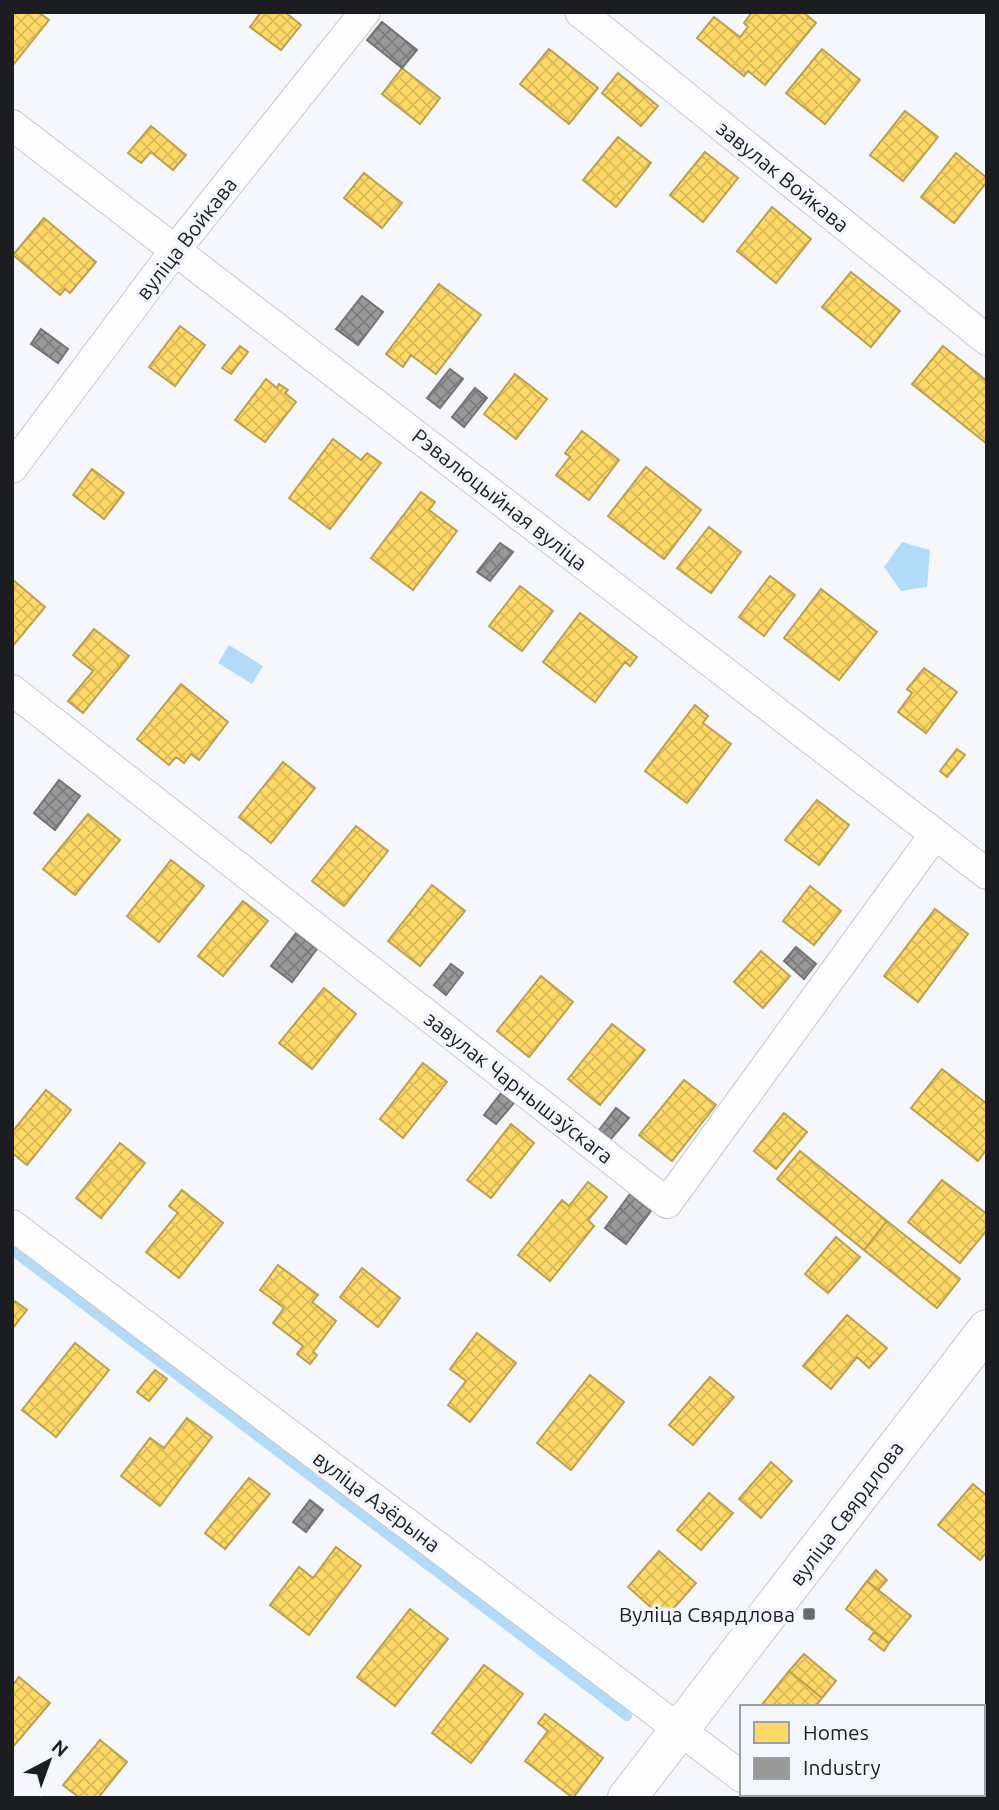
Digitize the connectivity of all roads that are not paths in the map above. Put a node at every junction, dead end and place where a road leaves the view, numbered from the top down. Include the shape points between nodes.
1 (365, 12) edge
2 (580, 12) edge
3 (12, 125) edge
4 (176, 249) junction
5 (987, 340) edge
6 (12, 468) edge
7 (12, 690) edge
8 (935, 834) junction
9 (987, 874) edge
10 (12, 1225) edge
11 (987, 1329) edge
12 (680, 1730) junction
13 (740, 1775) edge
14 (627, 1798) edge

1 - 4 street, вуліца Войкава
2 - 5 street, завулак Войкава
3 - 4 street, Рэвалюцыйная вуліца
4 - 6 street, вуліца Войкава
4 - 8 street, Рэвалюцыйная вуліца
7 - 8 street, завулак Чарнышэўскага via 667,1203
8 - 9 street, Рэвалюцыйная вуліца
10 - 12 street, вуліца Азёрына
11 - 12 main road, вуліца Свярдлова
12 - 13 street, вуліца Азёрына
12 - 14 main road, вуліца Свярдлова

